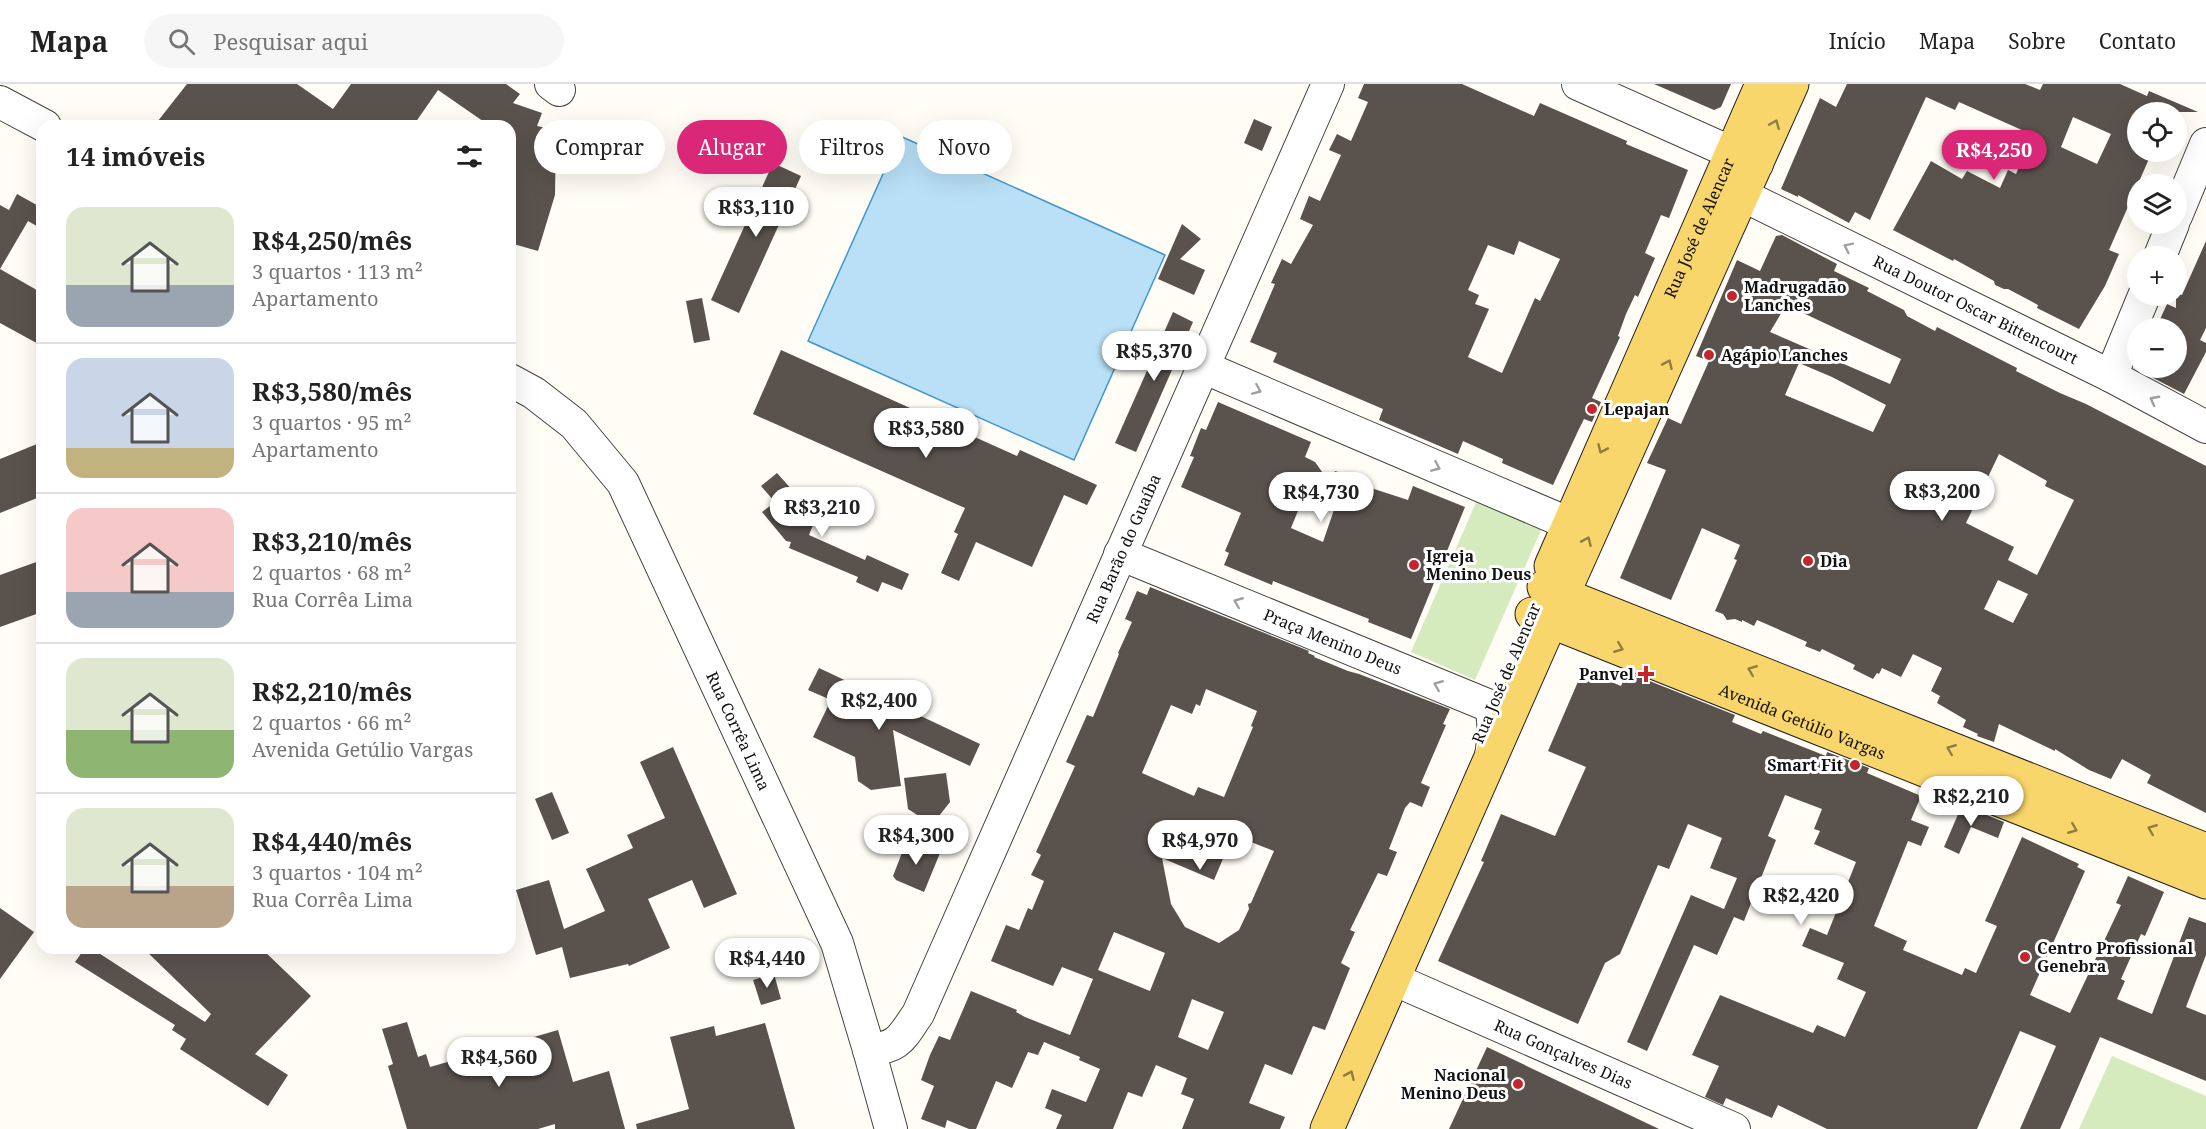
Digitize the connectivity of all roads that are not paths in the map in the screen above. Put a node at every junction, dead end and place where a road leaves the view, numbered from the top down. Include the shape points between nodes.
1 (1328, 84) edge
2 (1578, 84) edge
3 (1762, 84) edge
4 (1792, 84) edge
5 (0, 102) edge
6 (36, 121) edge
7 (2206, 144) edge
8 (1745, 158) junction
9 (2187, 190) edge
10 (1744, 196) junction
11 (2140, 306) edge
12 (1203, 367) junction
13 (2110, 376) junction
14 (516, 383) edge
15 (2206, 428) edge
16 (1570, 524) junction
17 (1120, 554) junction
18 (1547, 604) junction
19 (1492, 707) junction
20 (1490, 762) junction
21 (2206, 850) edge
22 (2206, 882) edge
23 (1393, 926) junction
24 (1393, 979) junction
25 (1356, 1009) junction
26 (858, 1013) junction
27 (918, 1014) junction
28 (869, 1050) junction
29 (892, 1129) edge
30 (1303, 1129) edge
31 (1327, 1129) edge
32 (1734, 1129) edge

1 - 12 street, Rua Barão do Guaíba
2 - 8 street
3 - 8 main road, Rua José de Alencar
8 -> 4 main road, Rua José de Alencar
5 - 6 street
7 - 9 street
8 - 10 main road, Rua José de Alencar
8 -> 16 main road, Rua José de Alencar
13 -> 10 street, Rua Doutor Oscar Bittencourt
18 -> 10 main road, Rua José de Alencar
11 - 13 street
12 -> 16 street
12 - 17 street, Rua Barão do Guaíba
15 -> 13 street, Rua Doutor Oscar Bittencourt
14 - 26 street, Rua Corrêa Lima via 574,424 623,483 837,943
16 - 18 main road, Rua José de Alencar
19 -> 17 street, Praça Menino Deus
17 - 27 street, Rua Barão do Guaíba
18 - 19 main road, Rua José de Alencar
18 - 20 main road, Rua José de Alencar
21 -> 18 main road, Avenida Getúlio Vargas
18 -> 22 main road, Avenida Getúlio Vargas
19 - 20 street
19 - 23 main road, Rua José de Alencar
20 - 24 main road, Rua José de Alencar
23 - 24 main road
23 - 25 main road, Rua José de Alencar
24 - 25 main road
31 -> 24 main road, Rua José de Alencar
24 - 32 street, Rua Gonçalves Dias
25 - 30 main road, Rua José de Alencar
26 - 27 street via 886,1025 901,1025
26 - 28 street, Rua Corrêa Lima
27 - 28 street, Rua Barão do Guaíba via 897,1044
27 - 29 street via 893,1098
28 - 29 street, Rua Corrêa Lima

